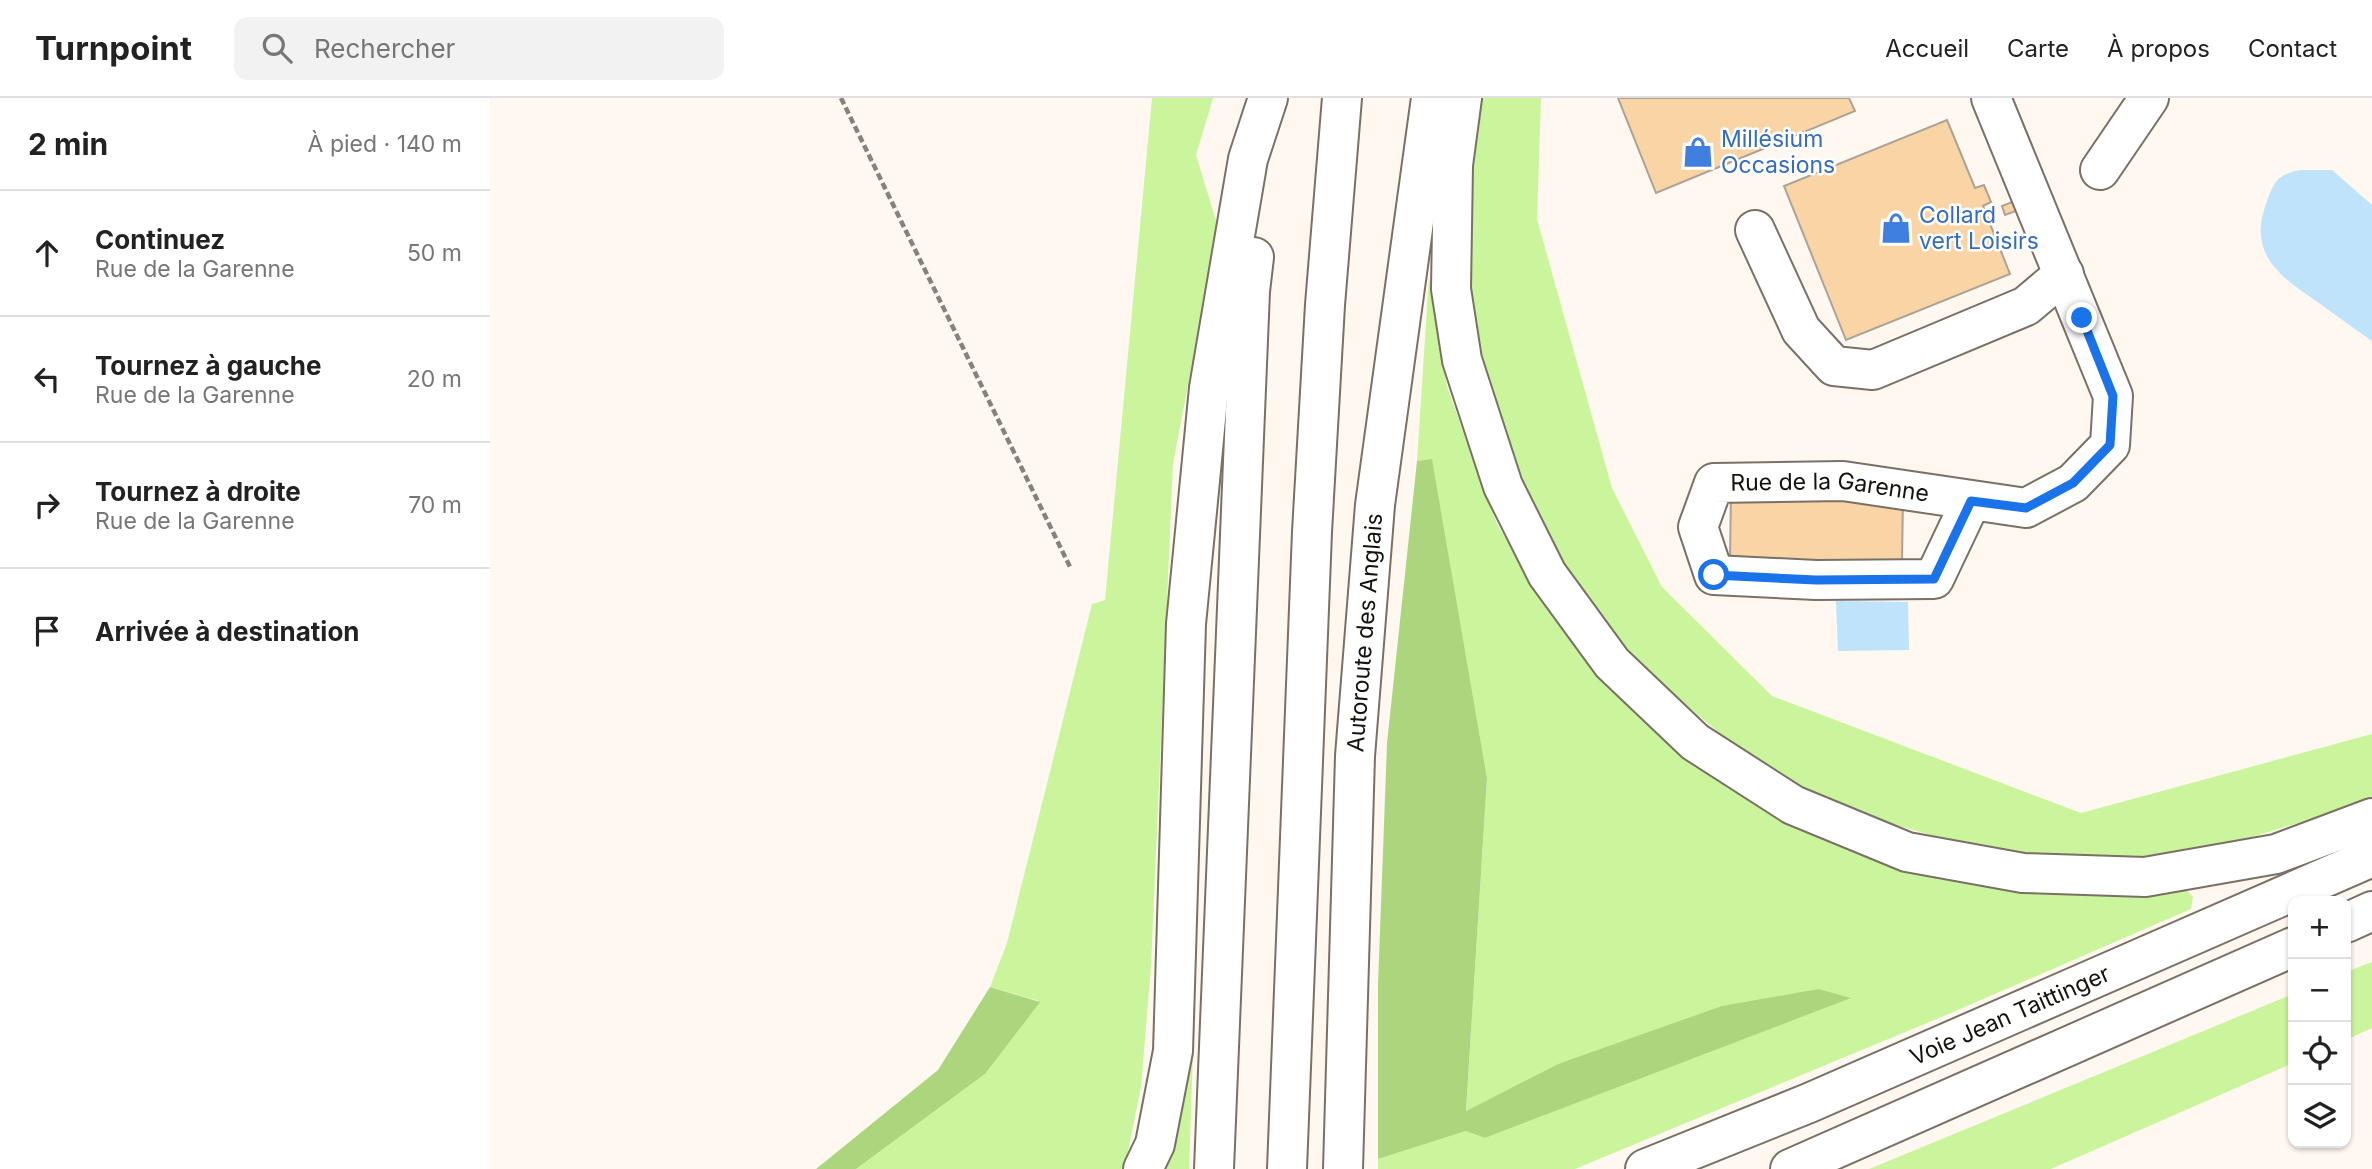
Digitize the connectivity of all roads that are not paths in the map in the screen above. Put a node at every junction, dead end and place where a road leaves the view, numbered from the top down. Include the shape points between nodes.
1 (1342, 98) edge
2 (1431, 98) edge
3 (1462, 98) edge
4 (1991, 98) edge
5 (2149, 98) edge
6 (1267, 103) edge
7 (2100, 170) dead end
8 (1755, 230) dead end
9 (2064, 274) junction
10 (1971, 501) junction
11 (2372, 818) edge
12 (2372, 857) edge
13 (2372, 911) edge
14 (2351, 921) edge
15 (2372, 930) edge
16 (2351, 932) edge
17 (2288, 949) edge
18 (1143, 1169) edge
19 (1214, 1169) edge
20 (1287, 1169) edge
21 (1343, 1169) edge
22 (1645, 1169) edge
23 (1790, 1169) edge

1 - 20 main road via 1312,532
2 - 21 main road, Autoroute des Anglais via 1375,505 1355,756
3 - 11 main road via 1453,165 1451,289 1462,360 1503,486 1547,573 1612,663 1695,742 1793,805 1907,852 2022,873 2145,877 2276,854
4 - 9 main road, Rue de la Garenne
5 - 7 main road
6 - 18 main road via 1248,159 1209,388 1186,624 1172,1051 1155,1144
6 - 19 main road via 1250,291
8 - 9 main road via 1801,330 1834,366 1873,370 2026,306
9 - 10 main road, Rue de la Garenne via 2113,396 2110,445 2073,483 2026,508
10 - 10 main road, Rue de la Garenne via 1843,481 1714,483 1698,527 1714,575 1934,579
12 - 22 main road, Voie Jean Taittinger via 1809,1103
13 - 14 main road
15 - 16 main road
17 - 23 main road

